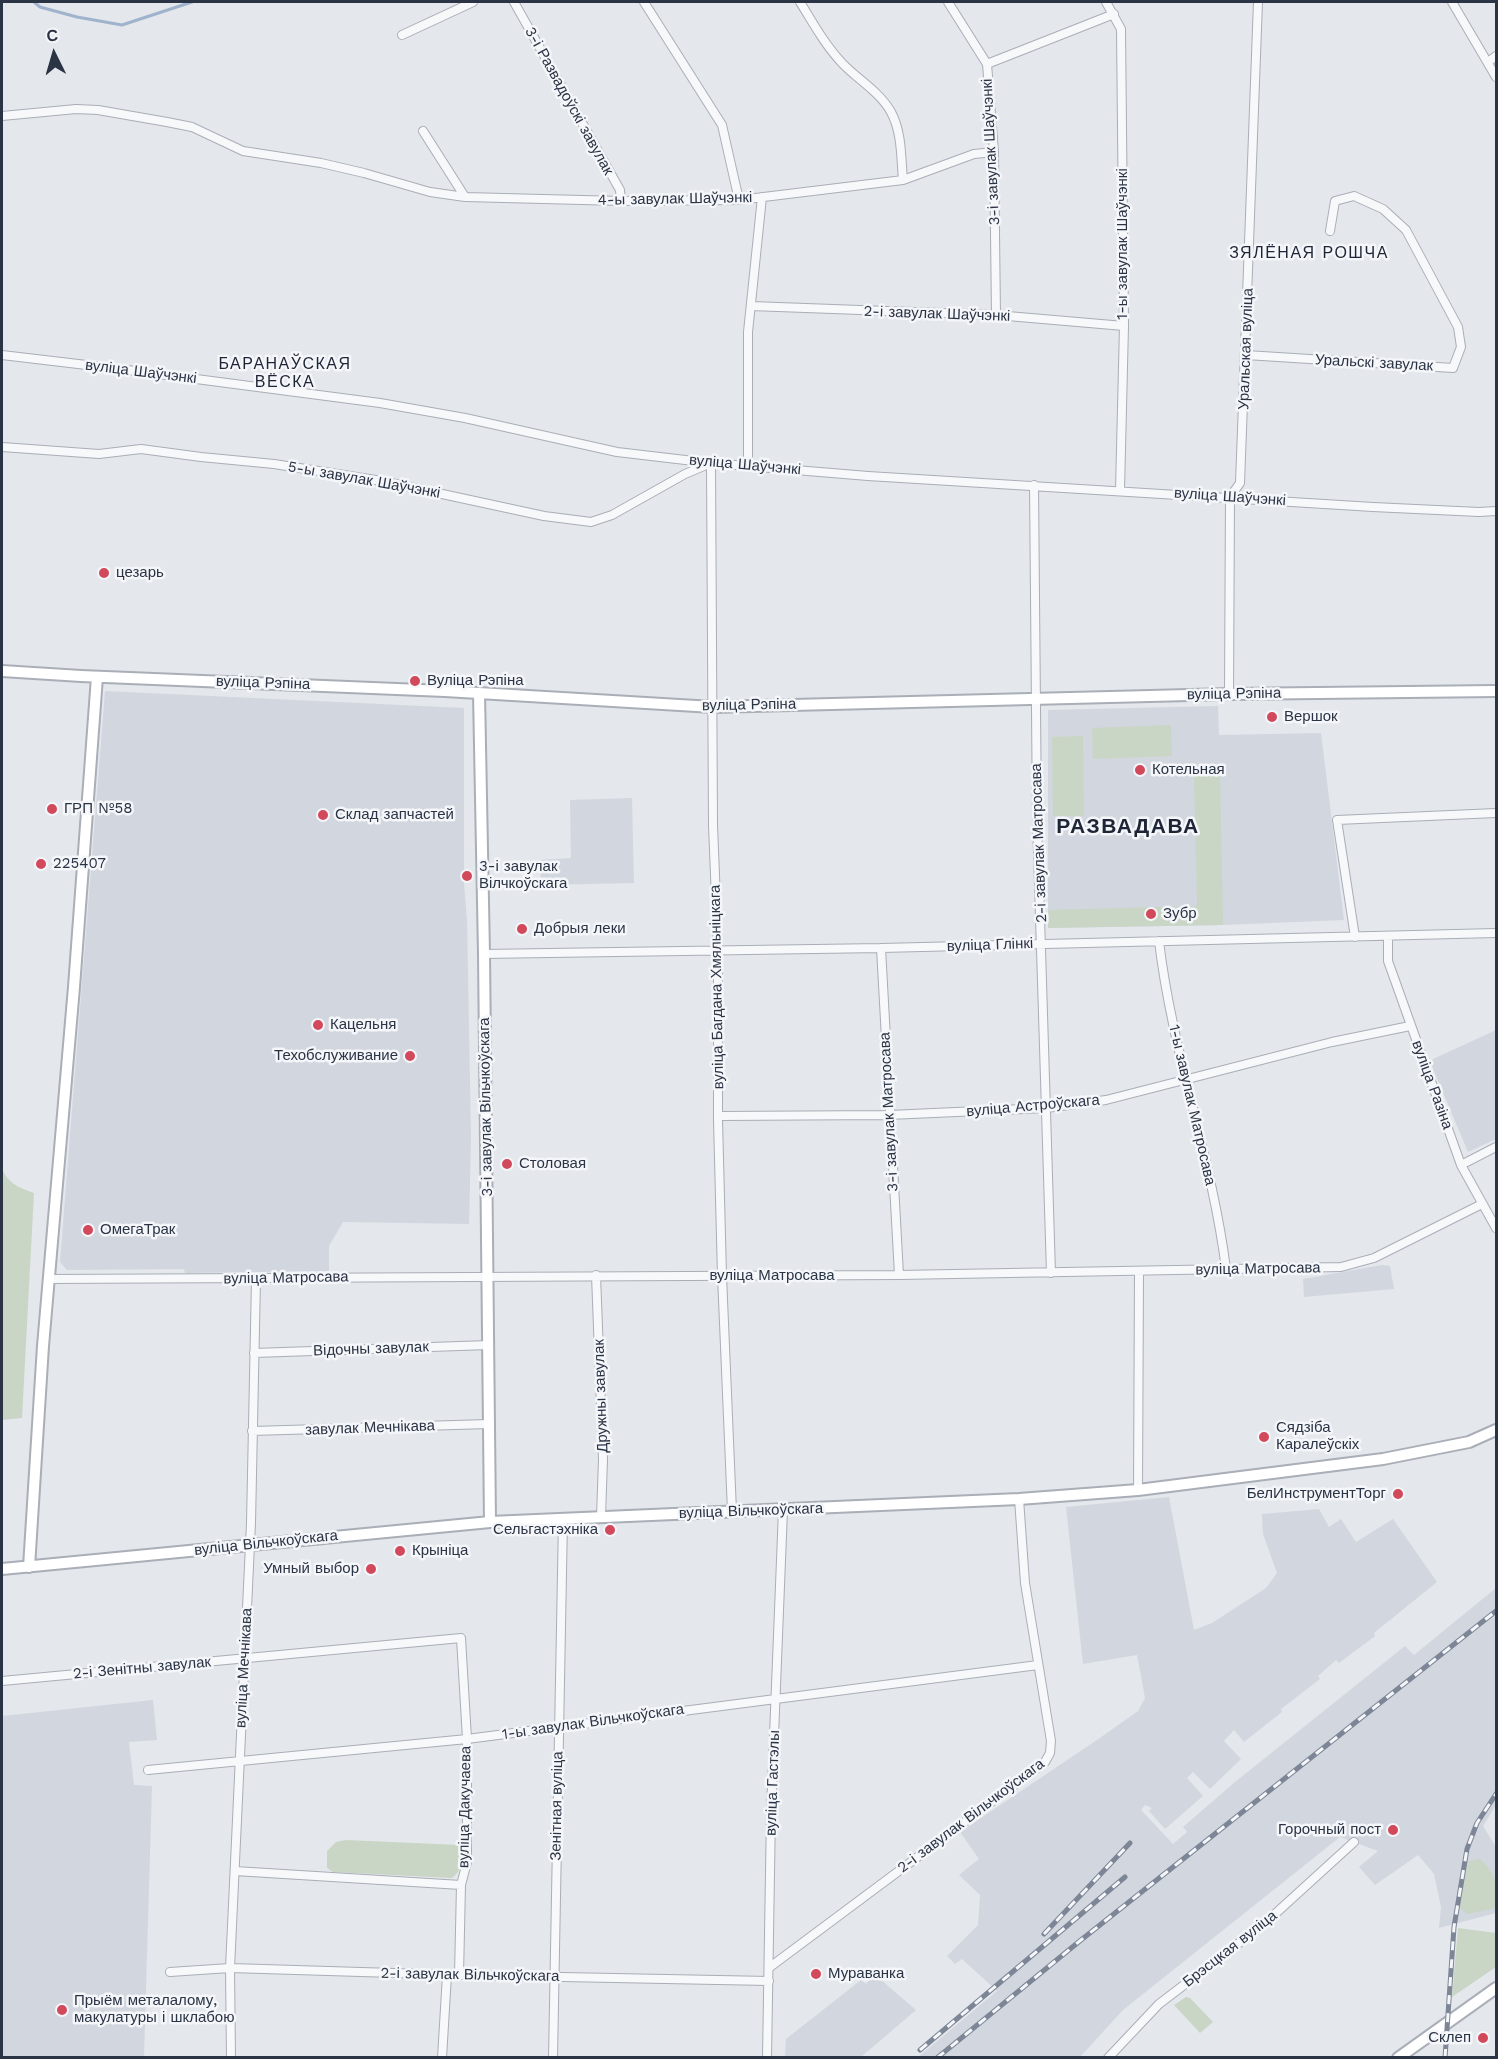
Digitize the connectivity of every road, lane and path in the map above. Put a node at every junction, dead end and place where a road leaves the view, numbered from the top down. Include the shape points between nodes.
1 (473, 2) edge
2 (514, 2) edge
3 (644, 2) edge
4 (800, 2) edge
5 (948, 2) edge
6 (1106, 2) edge
7 (1258, 2) edge
8 (1452, 2) edge
9 (1114, 14) junction
10 (402, 35) dead end
11 (1497, 56) edge
12 (1488, 62) junction
13 (987, 64) junction
14 (1497, 77) edge
15 (2, 116) edge
16 (423, 131) dead end
17 (994, 152) junction
18 (903, 180) junction
19 (465, 197) junction
20 (762, 197) junction
21 (739, 200) junction
22 (621, 201) junction
23 (1330, 231) dead end
24 (751, 306) junction
25 (996, 315) junction
26 (1124, 326) junction
27 (2, 355) edge
28 (1245, 355) junction
29 (2, 447) edge
30 (711, 463) junction
31 (748, 466) junction
32 (1034, 485) junction
33 (1120, 490) junction
34 (1230, 497) junction
35 (1497, 511) edge
36 (2, 671) edge
37 (97, 677) junction
38 (1497, 691) edge
39 (479, 693) junction
40 (1229, 694) junction
41 (1036, 698) junction
42 (713, 707) junction
43 (1497, 813) edge
44 (1497, 933) edge
45 (1388, 936) junction
46 (1354, 937) junction
47 (1159, 941) junction
48 (1042, 943) junction
49 (881, 948) junction
50 (718, 950) junction
51 (484, 954) junction
52 (1410, 1026) junction
53 (1185, 1078) junction
54 (1046, 1108) junction
55 (889, 1115) junction
56 (718, 1116) junction
57 (1497, 1147) edge
58 (1461, 1165) junction
59 (1482, 1204) junction
60 (1497, 1228) edge
61 (1226, 1269) junction
62 (1139, 1271) junction
63 (1051, 1273) junction
64 (596, 1275) junction
65 (899, 1275) junction
66 (488, 1276) junction
67 (722, 1276) junction
68 (48, 1279) junction
69 (256, 1279) junction
70 (489, 1345) junction
71 (254, 1353) junction
72 (489, 1424) junction
73 (252, 1431) junction
74 (1497, 1431) edge
75 (1138, 1490) junction
76 (1019, 1499) junction
77 (783, 1510) junction
78 (732, 1512) junction
79 (601, 1517) junction
80 (563, 1519) junction
81 (490, 1522) junction
82 (250, 1545) junction
83 (29, 1567) junction
84 (2, 1569) edge
85 (461, 1638) joint
86 (245, 1658) junction
87 (1038, 1665) junction
88 (2, 1681) edge
89 (775, 1699) junction
90 (558, 1727) junction
91 (466, 1739) junction
92 (239, 1762) junction
93 (148, 1770) dead end
94 (1354, 1842) dead end
95 (235, 1870) junction
96 (461, 1885) junction
97 (770, 1967) junction
98 (230, 1968) junction
99 (170, 1972) dead end
100 (447, 1975) junction
101 (459, 1975) junction
102 (555, 1977) junction
103 (769, 1981) junction
104 (1497, 1988) edge
105 (231, 2058) edge
106 (442, 2058) edge
107 (553, 2058) edge
108 (766, 2058) edge
109 (1108, 2058) edge
110 (1398, 2058) edge

1 - 10 street
2 - 22 street, 3-і Развадоўскі завулак via 620,190
3 - 21 street via 722,125
4 - 18 street via 822,39 890,111 898,130
5 - 13 street, 3-і завулак Шаўчэнкі
6 - 9 street, 1-ы завулак Шаўчэнкі
7 - 28 street, Уральская вуліца
8 - 12 street
9 - 13 street
9 - 26 street, 1-ы завулак Шаўчэнкі via 1121,29
11 - 12 street
12 - 14 street
13 - 17 street, 3-і завулак Шаўчэнкі
15 - 19 street, 4-ы завулак Шаўчэнкі via 98,110 192,127 243,151 321,164
16 - 19 street
17 - 18 street, 4-ы завулак Шаўчэнкі via 974,154
17 - 25 street, 3-і завулак Шаўчэнкі
18 - 20 street, 4-ы завулак Шаўчэнкі
19 - 22 street, 4-ы завулак Шаўчэнкі
20 - 21 street, 4-ы завулак Шаўчэнкі
20 - 24 street
21 - 22 street, 4-ы завулак Шаўчэнкі
23 - 28 street, Уральскі завулак via 1335,201 1354,196 1383,209 1406,230 1458,327 1461,347 1453,368
24 - 25 street, 2-і завулак Шаўчэнкі
24 - 31 street
25 - 26 street, 2-і завулак Шаўчэнкі
26 - 33 street, 1-ы завулак Шаўчэнкі
27 - 30 street, вуліца Шаўчэнкі via 380,403 617,452
28 - 34 street, Уральская вуліца via 1240,483
29 - 30 street, 5-ы завулак Шаўчэнкі via 99,454 141,449 274,464 591,522
30 - 31 street, вуліца Шаўчэнкі
30 - 42 street, вуліца Багдана Хмяльніцкага
31 - 32 street, вуліца Шаўчэнкі
32 - 33 street, вуліца Шаўчэнкі
32 - 41 street, 2-і завулак Матросава
33 - 34 street, вуліца Шаўчэнкі
34 - 35 street, вуліца Шаўчэнкі
34 - 40 street, Уральская вуліца
36 - 37 street, вуліца Рэпіна
37 - 39 street, вуліца Рэпіна
37 - 68 street
38 - 40 street, вуліца Рэпіна
39 - 42 street, вуліца Рэпіна
39 - 51 street, 3-і завулак Вільчкоўскага
40 - 41 street, вуліца Рэпіна
41 - 42 street, вуліца Рэпіна
41 - 48 street, 2-і завулак Матросава
42 - 50 street, вуліца Багдана Хмяльніцкага
43 - 46 street via 1336,820
44 - 45 street, вуліца Глінкі
45 - 46 street, вуліца Глінкі
45 - 52 street, вуліца Разіна via 1388,961
46 - 47 street, вуліца Глінкі
47 - 48 street, вуліца Глінкі
47 - 53 street, 1-ы завулак Матросава
48 - 49 street, вуліца Глінкі
48 - 54 street, 2-і завулак Матросава
49 - 50 street, вуліца Глінкі
49 - 55 street, 3-і завулак Матросава
50 - 51 street, вуліца Глінкі
50 - 56 street, вуліца Багдана Хмяльніцкага
51 - 66 street, 3-і завулак Вільчкоўскага
52 - 53 street, вуліца Астроўскага
52 - 58 street, вуліца Разіна
53 - 54 street, вуліца Астроўскага via 1106,1100
53 - 61 street, 1-ы завулак Матросава
54 - 55 street, вуліца Астроўскага
54 - 63 street, 2-і завулак Матросава
55 - 56 street, вуліца Астроўскага
55 - 65 street, 3-і завулак Матросава
56 - 67 street, вуліца Багдана Хмяльніцкага
57 - 58 street
58 - 59 street, вуліца Разіна
59 - 60 street, вуліца Разіна
59 - 61 street, вуліца Матросава via 1365,1262 1341,1267
61 - 62 street, вуліца Матросава
62 - 63 street, вуліца Матросава
62 - 75 street
63 - 65 street, вуліца Матросава
64 - 66 street, вуліца Матросава
64 - 67 street, вуліца Матросава
64 - 79 street, Дружны завулак via 603,1459
65 - 67 street, вуліца Матросава
66 - 69 street, вуліца Матросава
66 - 70 street, 3-і завулак Вільчкоўскага
67 - 78 street, вуліца Багдана Хмяльніцкага
68 - 69 street, вуліца Матросава
68 - 83 street
69 - 71 street, вуліца Мечнікава
70 - 71 street, Відочны завулак
70 - 72 street, 3-і завулак Вільчкоўскага
71 - 73 street, вуліца Мечнікава
72 - 73 street, завулак Мечнікава
72 - 81 street, 3-і завулак Вільчкоўскага
73 - 82 street, вуліца Мечнікава
74 - 75 street, вуліца Вільчкоўскага via 1469,1442 1383,1459
75 - 76 street, вуліца Вільчкоўскага
76 - 77 street, вуліца Вільчкоўскага
76 - 87 street, 2-і завулак Вільчкоўскага via 1025,1583
77 - 78 street, вуліца Вільчкоўскага
77 - 89 street, вуліца Гастэлы
78 - 79 street, вуліца Вільчкоўскага
79 - 80 street, вуліца Вільчкоўскага
80 - 81 street, вуліца Вільчкоўскага
80 - 90 street, Зенітная вуліца
81 - 82 street, вуліца Вільчкоўскага
82 - 83 street, вуліца Вільчкоўскага
82 - 86 street, вуліца Мечнікава
83 - 84 street, вуліца Вільчкоўскага
85 - 86 street, 2-і Зенітны завулак
85 - 91 street, вуліца Дакучаева
86 - 88 street, 2-і Зенітны завулак
86 - 92 street, вуліца Мечнікава
87 - 89 street, 1-ы завулак Вільчкоўскага
87 - 97 street, 2-і завулак Вільчкоўскага via 1051,1741 1045,1762
89 - 90 street, 1-ы завулак Вільчкоўскага
89 - 97 street, вуліца Гастэлы
90 - 91 street, 1-ы завулак Вільчкоўскага
90 - 102 street, Зенітная вуліца
91 - 92 street, 1-ы завулак Вільчкоўскага
91 - 96 street, вуліца Дакучаева via 467,1862
92 - 93 street, 1-ы завулак Вільчкоўскага
92 - 95 street, вуліца Мечнікава
94 - 109 street, Брэсцкая вуліца via 1264,1924 1159,2004
95 - 96 street
95 - 98 street, вуліца Мечнікава
96 - 101 street, вуліца Дакучаева
97 - 103 street, вуліца Гастэлы
98 - 99 street, 2-і завулак Вільчкоўскага
98 - 100 street, 2-і завулак Вільчкоўскага
98 - 105 street, вуліца Мечнікава
100 - 101 street, 2-і завулак Вільчкоўскага
100 - 106 street
101 - 102 street, 2-і завулак Вільчкоўскага
102 - 103 street, 2-і завулак Вільчкоўскага
102 - 107 street, Зенітная вуліца
103 - 108 street, вуліца Гастэлы
104 - 110 street

